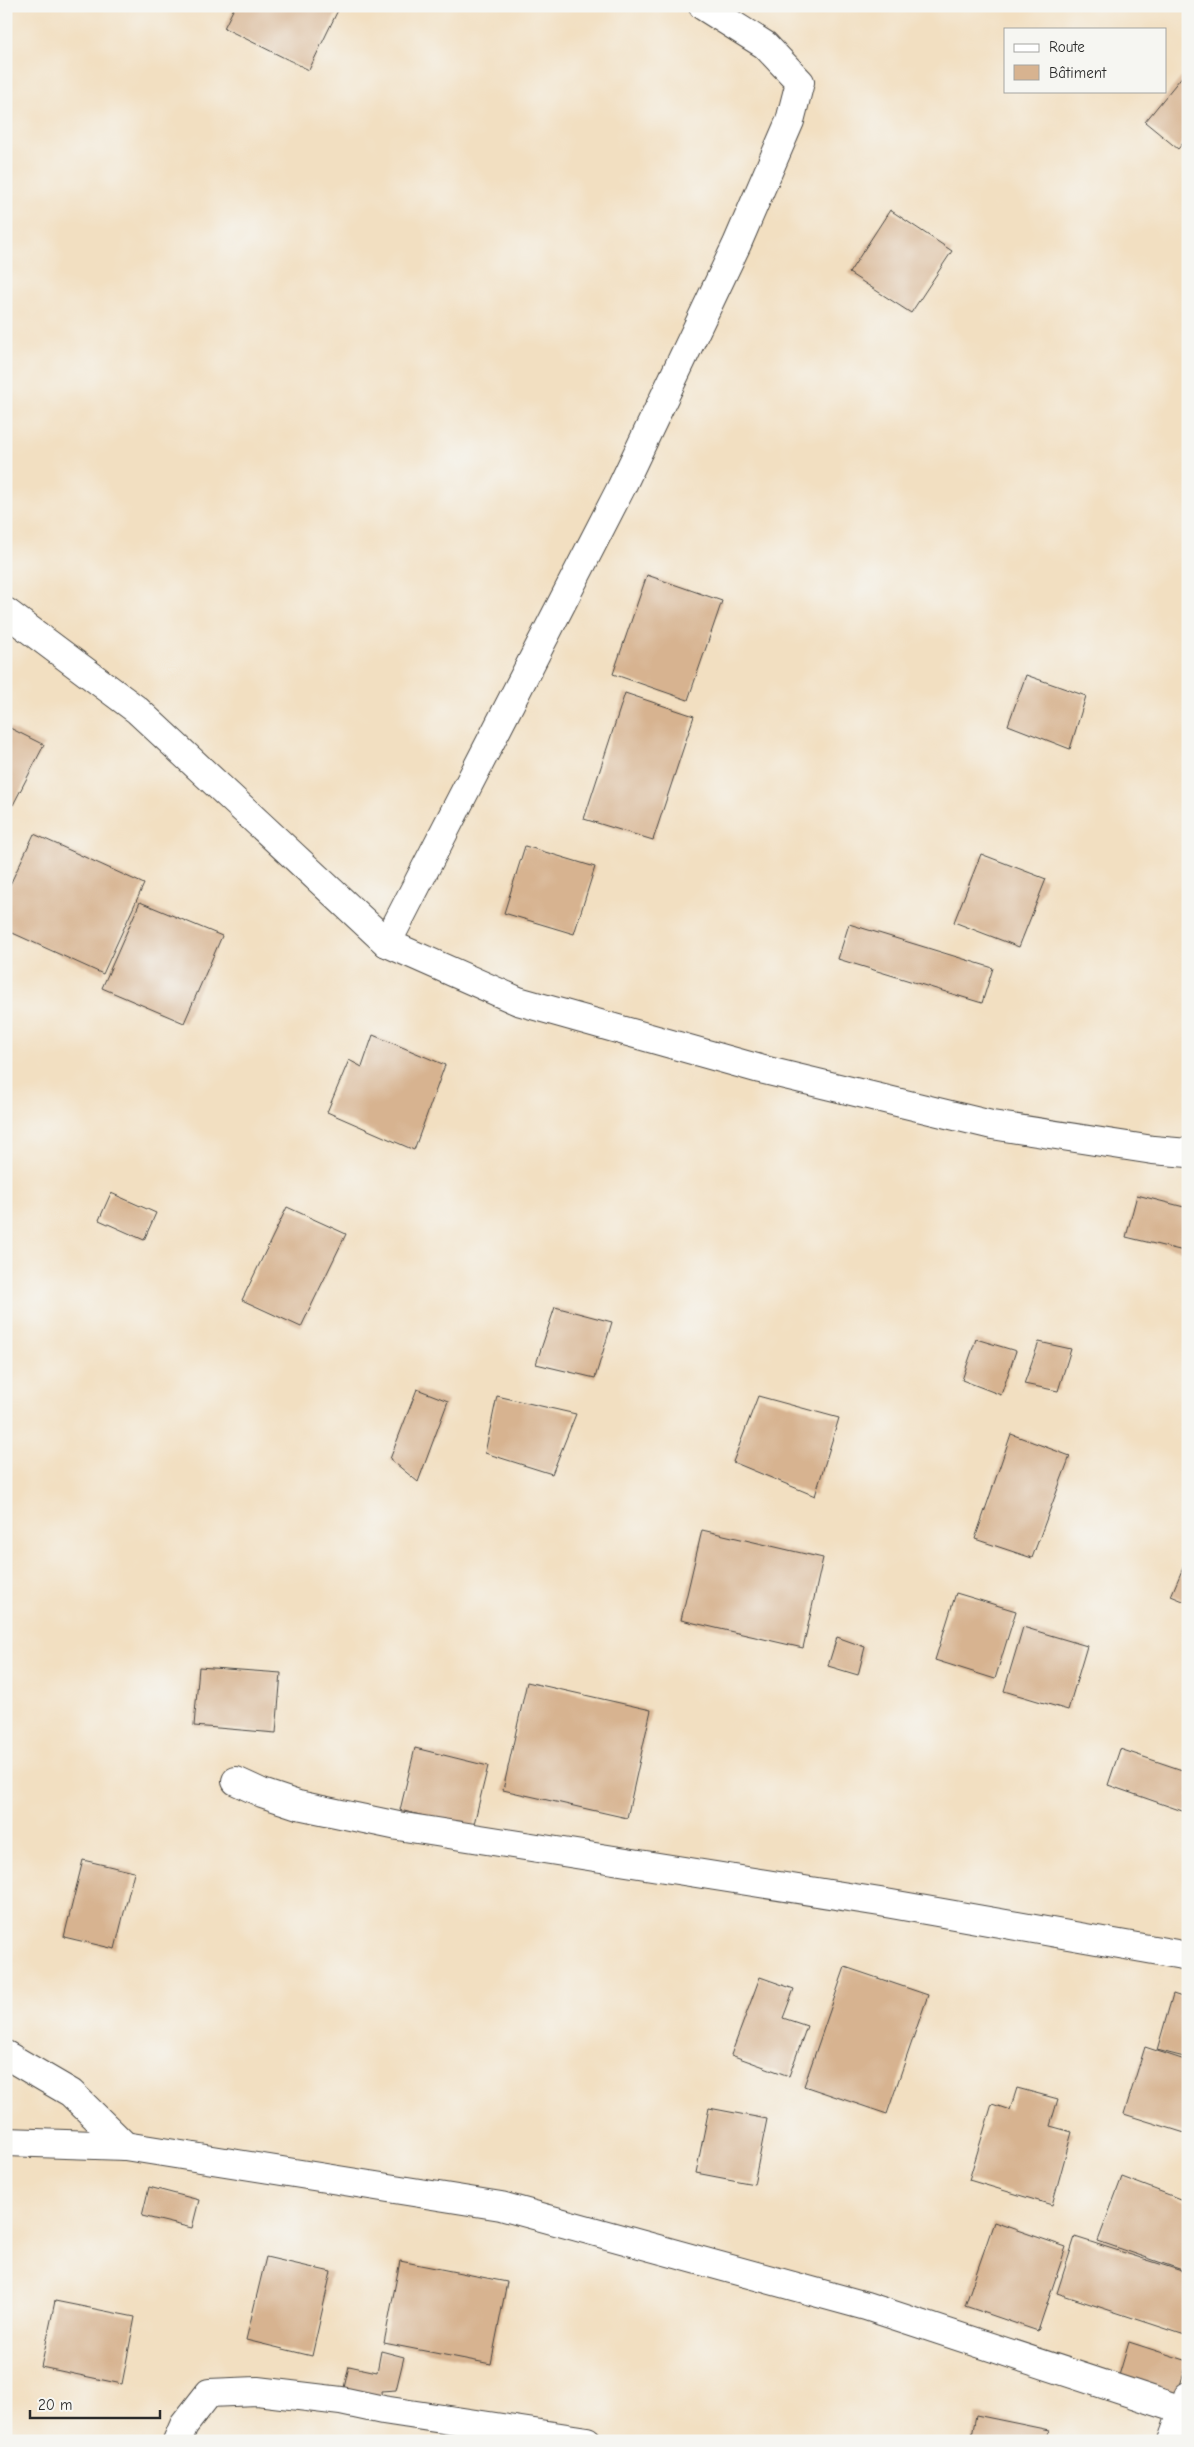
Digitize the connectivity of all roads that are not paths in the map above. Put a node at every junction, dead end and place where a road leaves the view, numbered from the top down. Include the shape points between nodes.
1 (703, 6) edge
2 (6, 612) edge
3 (387, 943) junction
4 (1188, 1153) edge
5 (236, 1781) dead end
6 (1188, 1956) edge
7 (6, 2055) edge
8 (6, 2142) edge
9 (125, 2146) junction
10 (1185, 2403) edge
11 (178, 2441) edge
12 (587, 2441) edge
13 (1172, 2441) edge

1 - 3 street via 765,45 800,82 790,121 737,244 621,488
2 - 3 street via 137,710
3 - 4 street via 518,1002 760,1069 992,1125
5 - 6 street via 298,1806 398,1826 880,1902
7 - 9 street via 71,2093
8 - 9 street
9 - 10 street via 501,2206 866,2306
10 - 13 street
11 - 12 street via 184,2425 209,2393 256,2391 341,2401

